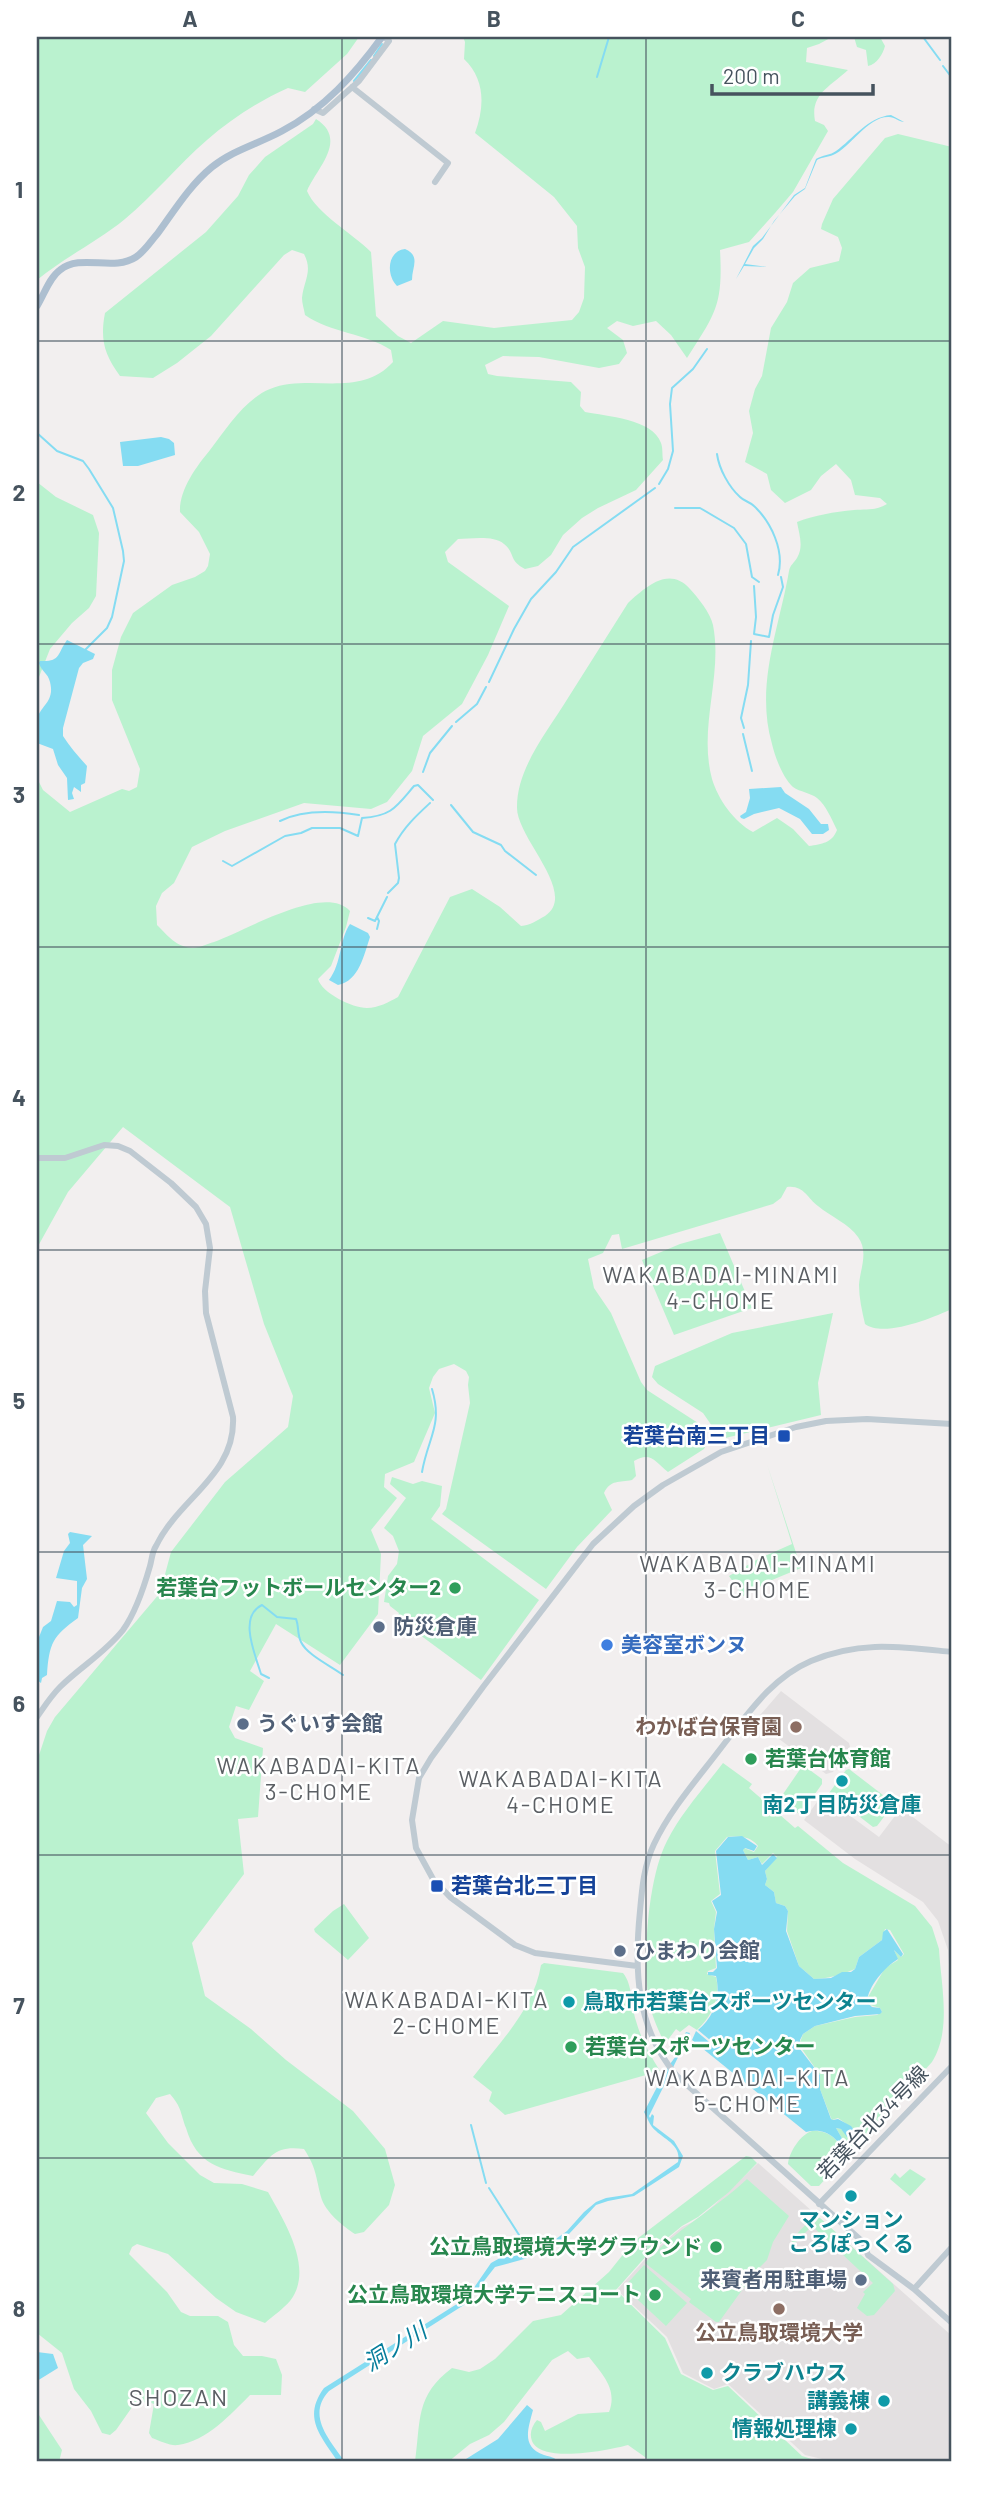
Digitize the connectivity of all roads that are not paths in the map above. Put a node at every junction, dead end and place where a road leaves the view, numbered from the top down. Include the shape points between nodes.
1 (383, 37) edge
2 (352, 87) junction
3 (314, 110) junction
4 (435, 182) dead end
5 (37, 306) edge
6 (37, 1158) edge
7 (952, 1423) edge
8 (952, 1652) edge
9 (37, 1717) edge
10 (637, 1966) junction
11 (952, 2066) edge
12 (819, 2204) junction
13 (952, 2247) edge
14 (914, 2289) junction
15 (952, 2323) edge

1 - 2 street via 389,41
1 - 3 main road
2 - 3 street via 323,113
2 - 4 street via 448,163
3 - 5 main road via 212,167 141,254 125,263 61,268
6 - 9 street via 118,1146 171,1182 196,1207 206,1224 210,1248 206,1313 234,1429 224,1460 163,1532 128,1622 105,1649 61,1686
7 - 10 street via 867,1419 796,1427 721,1451 663,1485 593,1544 430,1758 419,1778 411,1820 416,1848 433,1879 450,1897 514,1945 535,1953
8 - 10 street via 874,1645 842,1649 795,1669 760,1699 677,1807 653,1847 642,1885
10 - 12 street via 646,2023 666,2064
11 - 12 street, 若葉台北34号線
12 - 14 street via 863,2242 868,2255
13 - 14 street
14 - 15 street

